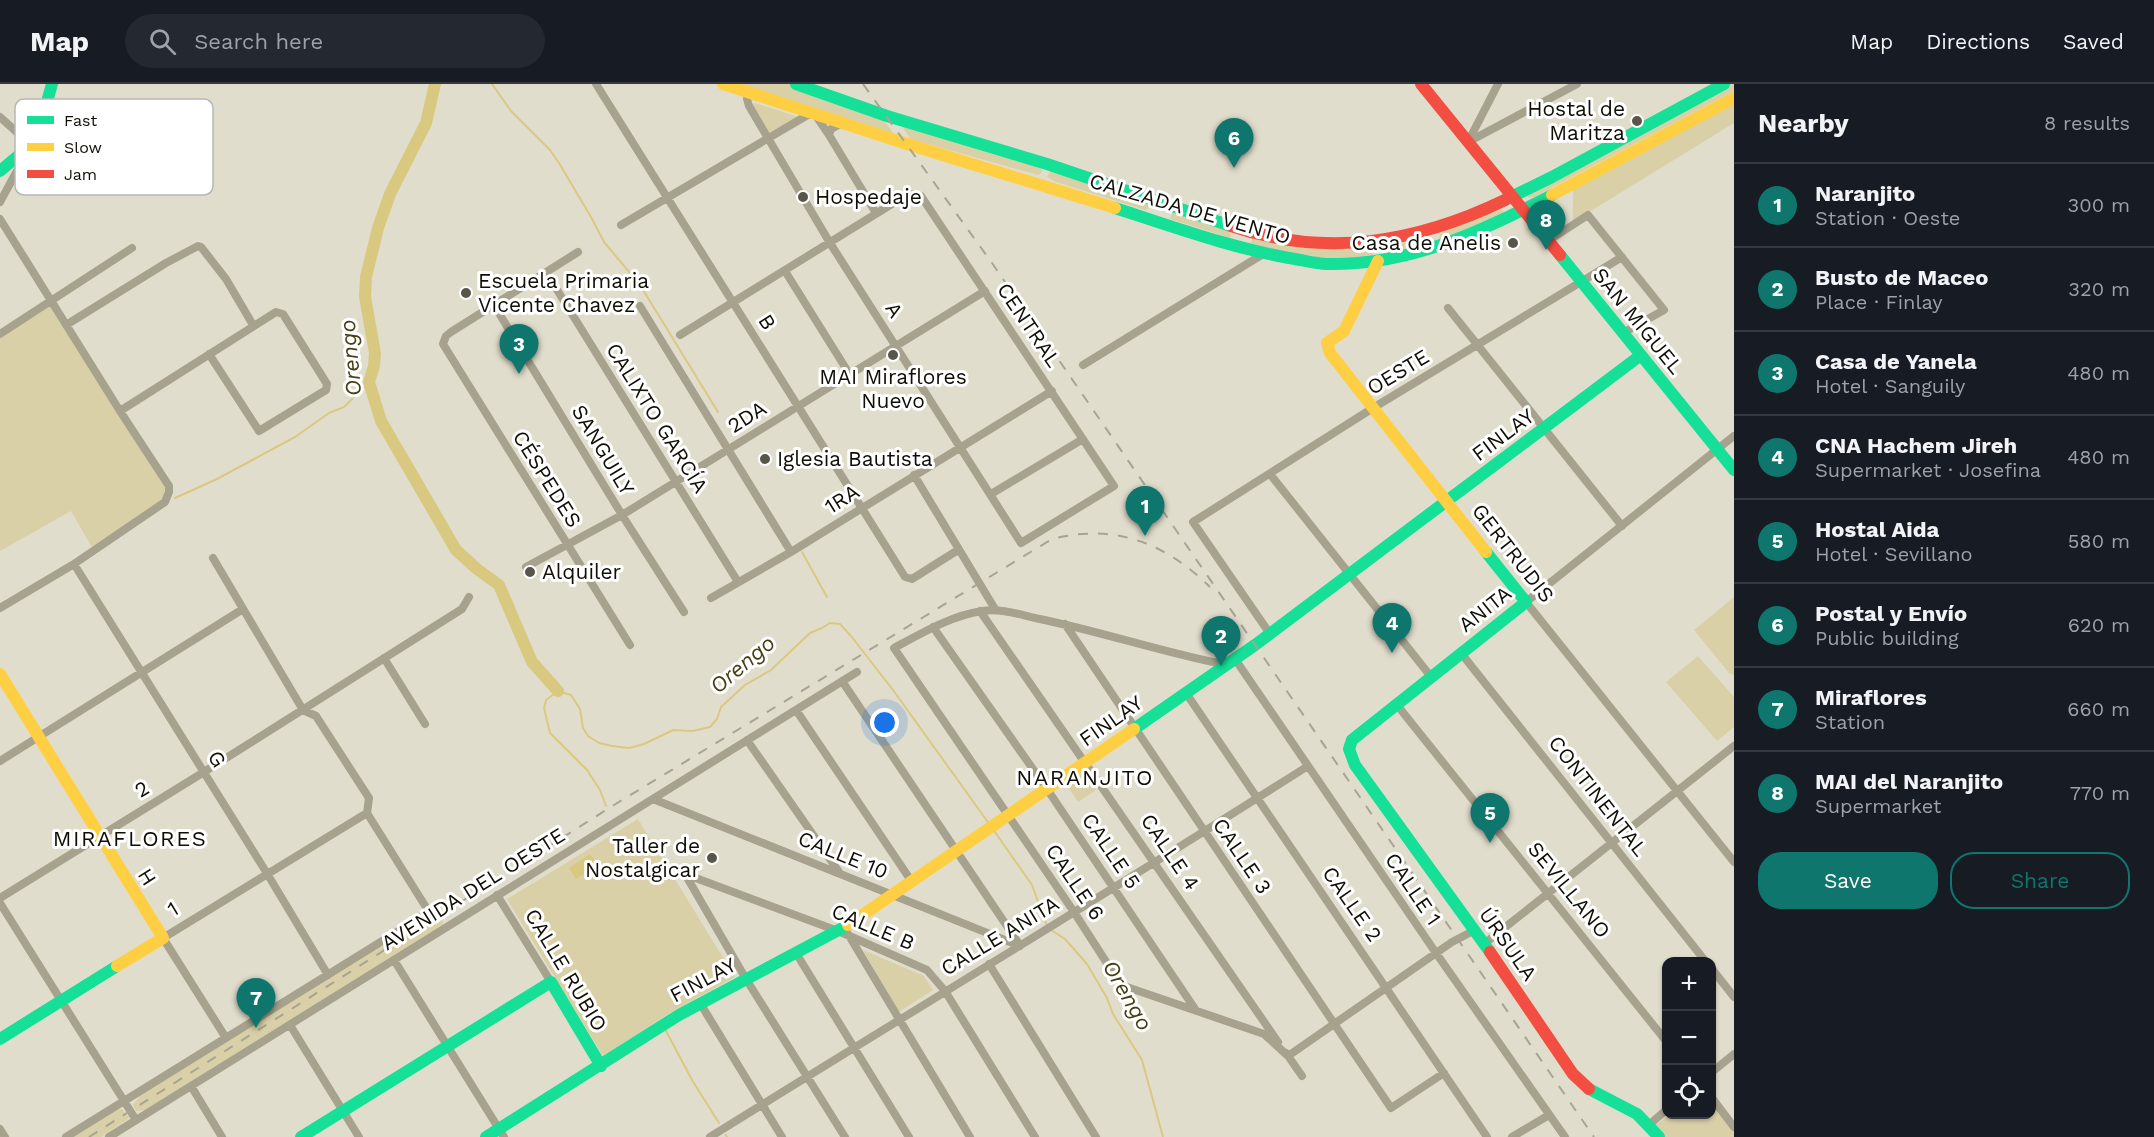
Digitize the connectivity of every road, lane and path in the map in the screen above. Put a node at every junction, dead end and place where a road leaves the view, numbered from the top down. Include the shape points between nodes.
1 (52, 84) edge
2 (596, 84) edge
3 (723, 84) edge
4 (796, 84) edge
5 (1498, 84) edge
6 (1576, 84) edge
7 (1724, 84) edge
8 (1427, 87) edge
9 (748, 92) junction
10 (1734, 98) edge
11 (48, 99) edge
12 (814, 113) junction
13 (0, 117) edge
14 (843, 123) junction
15 (15, 131) edge
16 (829, 135) junction
17 (767, 138) junction
18 (1468, 142) junction
19 (15, 158) edge
20 (1047, 164) junction
21 (0, 171) edge
22 (15, 174) edge
23 (1041, 185) junction
24 (1512, 197) junction
25 (668, 198) junction
26 (0, 202) edge
27 (1164, 202) junction
28 (1523, 210) junction
29 (876, 213) junction
30 (0, 219) edge
31 (1156, 221) junction
32 (621, 225) dead end
33 (1432, 230) junction
34 (1377, 241) junction
35 (1548, 241) junction
36 (830, 243) junction
37 (132, 248) dead end
38 (1438, 248) junction
39 (578, 252) dead end
40 (1263, 254) junction
41 (1622, 257) junction
42 (1378, 261) junction
43 (785, 271) junction
44 (546, 272) junction
45 (1581, 281) junction
46 (985, 291) junction
47 (51, 301) junction
48 (734, 302) junction
49 (494, 305) junction
50 (640, 306) dead end
51 (1448, 308) dead end
52 (66, 325) junction
53 (253, 325) junction
54 (1623, 333) junction
55 (0, 334) edge
56 (680, 335) dead end
57 (1478, 345) junction
58 (896, 347) junction
59 (209, 354) junction
60 (1641, 355) junction
61 (1083, 365) dead end
62 (850, 375) junction
63 (1052, 391) junction
64 (798, 406) junction
65 (1373, 408) junction
66 (120, 411) junction
67 (1544, 429) junction
68 (1734, 436) edge
69 (1083, 439) junction
70 (958, 447) junction
71 (1717, 449) junction
72 (728, 450) junction
73 (1734, 470) edge
74 (1270, 474) junction
75 (914, 475) junction
76 (676, 482) junction
77 (991, 495) junction
78 (1447, 501) junction
79 (861, 507) junction
80 (622, 515) junction
81 (1622, 526) junction
82 (1021, 543) joint
83 (568, 546) junction
84 (958, 550) junction
85 (791, 552) junction
86 (213, 558) dead end
87 (74, 564) junction
88 (526, 567) dead end
89 (1350, 574) junction
90 (738, 582) junction
91 (468, 597) dead end
92 (711, 598) dead end
93 (1526, 602) junction
94 (0, 608) edge
95 (243, 609) junction
96 (995, 609) junction
97 (980, 611) junction
98 (684, 612) dead end
99 (1065, 624) junction
100 (933, 627) junction
101 (1270, 634) junction
102 (630, 645) dead end
103 (1461, 653) junction
104 (384, 658) junction
105 (1231, 662) junction
106 (857, 672) dead end
107 (142, 673) junction
108 (0, 674) edge
109 (1432, 678) junction
110 (842, 681) junction
111 (1186, 693) junction
112 (1397, 705) junction
113 (303, 710) junction
114 (796, 710) junction
115 (425, 724) dead end
116 (1135, 729) junction
117 (39, 737) junction
118 (747, 740) junction
119 (1734, 746) edge
120 (1348, 748) joint
121 (0, 761) edge
122 (1086, 762) junction
123 (1308, 766) junction
124 (204, 772) junction
125 (1047, 789) junction
126 (1678, 790) junction
127 (1257, 798) junction
128 (653, 799) junction
129 (367, 813) junction
130 (1003, 820) junction
131 (1204, 832) junction
132 (99, 836) junction
133 (1612, 843) junction
134 (957, 851) junction
135 (1734, 862) edge
136 (1155, 863) junction
137 (840, 873) junction
138 (268, 875) junction
139 (912, 882) junction
140 (1114, 888) junction
141 (1549, 894) junction
142 (497, 895) junction
143 (892, 895) junction
144 (0, 898) edge
145 (0, 903) edge
146 (1074, 912) junction
147 (1475, 930) junction
148 (844, 931) junction
149 (163, 938) junction
150 (1484, 944) junction
151 (1020, 946) junction
152 (796, 953) junction
153 (1436, 953) junction
154 (1702, 957) edge
155 (394, 960) junction
156 (989, 964) junction
157 (1716, 974) edge
158 (328, 975) junction
159 (746, 979) junction
160 (550, 982) junction
161 (1386, 987) junction
162 (945, 991) junction
163 (1734, 997) edge
164 (61, 1002) junction
165 (700, 1003) junction
166 (1195, 1009) junction
167 (899, 1020) junction
168 (1335, 1024) junction
169 (290, 1025) junction
170 (1662, 1036) edge
171 (226, 1038) junction
172 (0, 1039) edge
173 (448, 1046) junction
174 (854, 1047) junction
175 (1734, 1054) edge
176 (1288, 1056) junction
177 (601, 1066) junction
178 (1716, 1069) edge
179 (1444, 1073) junction
180 (808, 1076) junction
181 (1302, 1076) dead end
182 (190, 1086) junction
183 (124, 1101) junction
184 (1716, 1103) edge
185 (762, 1105) junction
186 (343, 1111) junction
187 (1662, 1114) edge
188 (1549, 1115) junction
189 (136, 1120) junction
190 (1649, 1125) junction
191 (1734, 1127) edge
192 (0, 1129) edge
193 (502, 1133) edge
194 (5, 1137) edge
195 (66, 1137) edge
196 (109, 1137) edge
197 (222, 1137) edge
198 (301, 1137) edge
199 (359, 1137) edge
200 (486, 1137) edge
201 (710, 1137) edge
202 (782, 1137) edge
203 (845, 1137) edge
204 (909, 1137) edge
205 (970, 1137) edge
206 (1035, 1137) edge
207 (1096, 1137) edge
208 (1487, 1137) edge
209 (1512, 1137) edge
210 (1565, 1137) edge
211 (1659, 1137) edge

1 - 11 street
2 - 25 street, B
3 - 9 street, CALZADA DE VENTO
4 - 20 street, CALZADA DE VENTO
5 - 18 street
6 - 18 street
7 - 24 street, CALZADA DE VENTO
8 - 18 street, SAN MIGUEL
9 - 12 street, CALZADA DE VENTO
9 - 17 street, A via 749,106
10 - 28 street, CALZADA DE VENTO
12 - 14 street, CALZADA DE VENTO
12 - 16 street
12 - 17 street
13 - 15 street
14 - 16 street via 831,129
14 - 23 street, CALZADA DE VENTO
16 - 29 street
17 - 25 street
17 - 36 street, A
18 - 24 street, SAN MIGUEL
19 - 21 street
20 - 23 street
20 - 27 street, CALZADA DE VENTO
22 - 26 street
23 - 31 street, CALZADA DE VENTO
24 - 28 street, SAN MIGUEL
24 - 33 street, CALZADA DE VENTO
25 - 32 street
25 - 48 street, B
27 - 31 street
27 - 34 street, CALZADA DE VENTO via 1243,230 1290,240 1323,244
28 - 35 street, SAN MIGUEL
28 - 38 street, CALZADA DE VENTO
29 - 36 street
29 - 46 street, CENTRAL via 908,194 921,196
30 - 47 street
31 - 40 street, CALZADA DE VENTO
33 - 34 street, CALZADA DE VENTO
33 - 38 street
34 - 42 street
35 - 41 street via 1588,215
35 - 45 street, SAN MIGUEL
36 - 43 street
36 - 58 street, A
37 - 47 street
38 - 42 street, CALZADA DE VENTO
39 - 44 street
40 - 42 street, CALZADA DE VENTO via 1326,264
40 - 61 street
41 - 45 street, OESTE
41 - 54 street via 1664,310
42 - 65 street, GERTRUDIS via 1344,332 1327,343 1329,352
43 - 48 street
43 - 62 street
44 - 49 street
44 - 76 street, CALIXTO GARCÍA
45 - 54 street, SAN MIGUEL
45 - 57 street, OESTE
46 - 58 street, 2DA
46 - 63 street, CENTRAL
47 - 52 street
47 - 55 street
48 - 56 street
48 - 64 street, B
49 - 80 street, SANGUILY
49 - 83 street, CÉSPEDES via 450,332 443,341 444,349
50 - 72 street
51 - 57 street
52 - 53 street via 198,246 226,279
52 - 66 street
53 - 59 street
53 - 59 street via 280,312 327,384 326,390 259,431
54 - 60 street, SAN MIGUEL
57 - 65 street, OESTE
57 - 67 street
58 - 62 street, 2DA
58 - 70 street, A
59 - 66 street
60 - 67 street, FINLAY
60 - 71 street, SAN MIGUEL
62 - 64 street, 2DA
63 - 69 street, CENTRAL
63 - 70 street, 1RA
64 - 72 street, 2DA
64 - 79 street, B
65 - 74 street, OESTE
65 - 78 street, GERTRUDIS
66 - 87 street via 169,486 169,492 165,502
67 - 78 street, FINLAY
67 - 81 street
68 - 71 street, ANITA
69 - 77 street
69 - 82 street, CENTRAL via 1114,486
70 - 75 street, 1RA
70 - 77 street, A
71 - 73 street, SAN MIGUEL
71 - 81 street, ANITA
72 - 76 street, 2DA
72 - 85 street
74 - 89 street
74 - 101 street, OESTE via 1194,522
75 - 79 street, 1RA
75 - 84 street
76 - 80 street, 2DA
76 - 90 street, CALIXTO GARCÍA
77 - 82 street, A
78 - 89 street, FINLAY
78 - 93 street, GERTRUDIS
79 - 84 street, B via 908,579
79 - 85 street, 1RA
80 - 83 street, 2DA
80 - 98 street, SANGUILY
81 - 93 street, ANITA
83 - 88 street, 2DA
83 - 102 street, CÉSPEDES
84 - 96 street
85 - 90 street, 1RA
86 - 95 street
87 - 94 street
87 - 107 street, G
89 - 101 street, FINLAY
89 - 109 street
90 - 92 street, 1RA
91 - 104 street via 462,609
93 - 103 street, ANITA
93 - 126 street, GERTRUDIS
95 - 107 street
95 - 113 street
96 - 97 street
96 - 99 street
97 - 100 street
97 - 122 street, CALLE 4
99 - 105 street
99 - 116 street, CALLE 3
100 - 125 street, CALLE 5
100 - 130 street, CALLE 6 via 894,648
101 - 105 street, FINLAY
103 - 109 street, ANITA
103 - 133 street, CONTINENTAL
104 - 113 street
104 - 115 street
105 - 111 street, FINLAY
105 - 123 street, CALLE 1
106 - 110 street, AVENIDA DEL OESTE
107 - 117 street
107 - 124 street, G
108 - 117 street, H
109 - 112 street, ANITA
110 - 114 street, AVENIDA DEL OESTE
110 - 134 street
111 - 116 street, FINLAY
111 - 127 street, CALLE 2
112 - 120 street, ANITA
112 - 141 street, SEVILLANO
113 - 124 street, 2
113 - 129 street via 316,716 369,798
114 - 118 street, AVENIDA DEL OESTE
114 - 139 street
116 - 122 street, FINLAY
116 - 131 street, CALLE 3
117 - 121 street
117 - 132 street, H
118 - 128 street, AVENIDA DEL OESTE
118 - 137 street
119 - 126 street
120 - 147 street, ÚRSULA via 1354,765
122 - 125 street, FINLAY
122 - 136 street, CALLE 4
123 - 127 street, CALLE ANITA
123 - 153 street, CALLE 1
124 - 132 street, 2
124 - 138 street, G
125 - 130 street, FINLAY
125 - 140 street, CALLE 5
126 - 133 street
126 - 135 street, GERTRUDIS
127 - 131 street, CALLE ANITA
127 - 161 street, CALLE 2
128 - 137 street, CALLE 10
128 - 142 street, AVENIDA DEL OESTE
129 - 138 street, 1
129 - 158 street, AVENIDA DEL OESTE via 429,912
130 - 134 street, FINLAY
130 - 146 street, CALLE 6
131 - 136 street, CALLE ANITA
131 - 168 street, CALLE 3
132 - 144 street, 2
132 - 149 street, H
133 - 141 street
133 - 154 street, CONTINENTAL
134 - 139 street, FINLAY
134 - 151 street
136 - 140 street, CALLE ANITA
136 - 176 street, CALLE 4
137 - 143 street, CALLE 10
138 - 149 street, 1
138 - 158 street, G
139 - 143 street, FINLAY
140 - 146 street, CALLE ANITA
140 - 166 street, CALLE 5
141 - 150 street
141 - 170 street, SEVILLANO
142 - 155 street, AVENIDA DEL OESTE
142 - 160 street, CALLE RUBIO
143 - 148 street, FINLAY
143 - 151 street, CALLE 10
145 - 164 street
146 - 151 street, CALLE ANITA
146 - 166 street, CALLE 6 via 1121,985
147 - 150 street, ÚRSULA
147 - 153 street
148 - 152 street, FINLAY
148 - 159 street, CALLE B via 685,874
148 - 162 street, CALLE B via 927,970
148 - 167 street
149 - 164 street, 1
149 - 171 street, H
150 - 190 street, ÚRSULA via 1573,1074 1590,1090 1629,1108
151 - 156 street, CALLE ANITA
152 - 159 street, FINLAY
152 - 174 street
153 - 161 street
153 - 188 street, CALLE 1
155 - 169 street, AVENIDA DEL OESTE
155 - 173 street
156 - 162 street, CALLE ANITA
156 - 207 street
157 - 163 street
158 - 171 street, AVENIDA DEL OESTE
159 - 165 street, FINLAY
159 - 180 street
160 - 173 street
160 - 177 street, CALLE RUBIO
161 - 168 street
161 - 179 street, CALLE 2
162 - 167 street, CALLE ANITA
162 - 206 street, CALLE B
164 - 172 street, 1
164 - 183 street
165 - 177 street, FINLAY
165 - 185 street
166 - 176 street, CALLE 6 via 1264,1034
167 - 174 street, CALLE ANITA
167 - 205 street
168 - 176 street
168 - 179 street, CALLE 3 via 1391,1108
169 - 182 street, AVENIDA DEL OESTE
169 - 186 street
171 - 183 street, AVENIDA DEL OESTE
173 - 186 street
173 - 193 street
174 - 180 street, CALLE ANITA
174 - 204 street
175 - 178 street
176 - 181 street
177 - 193 street, FINLAY
179 - 208 street, CALLE 2
180 - 185 street, CALLE ANITA
180 - 203 street
182 - 189 street, AVENIDA DEL OESTE
182 - 197 street
183 - 189 street
183 - 195 street, AVENIDA DEL OESTE
184 - 191 street
185 - 201 street, CALLE ANITA
185 - 202 street
186 - 198 street
186 - 199 street
187 - 190 street
188 - 209 street
188 - 210 street, CALLE 1
189 - 196 street, AVENIDA DEL OESTE
190 - 211 street, ÚRSULA
192 - 194 street
193 - 200 street, FINLAY

